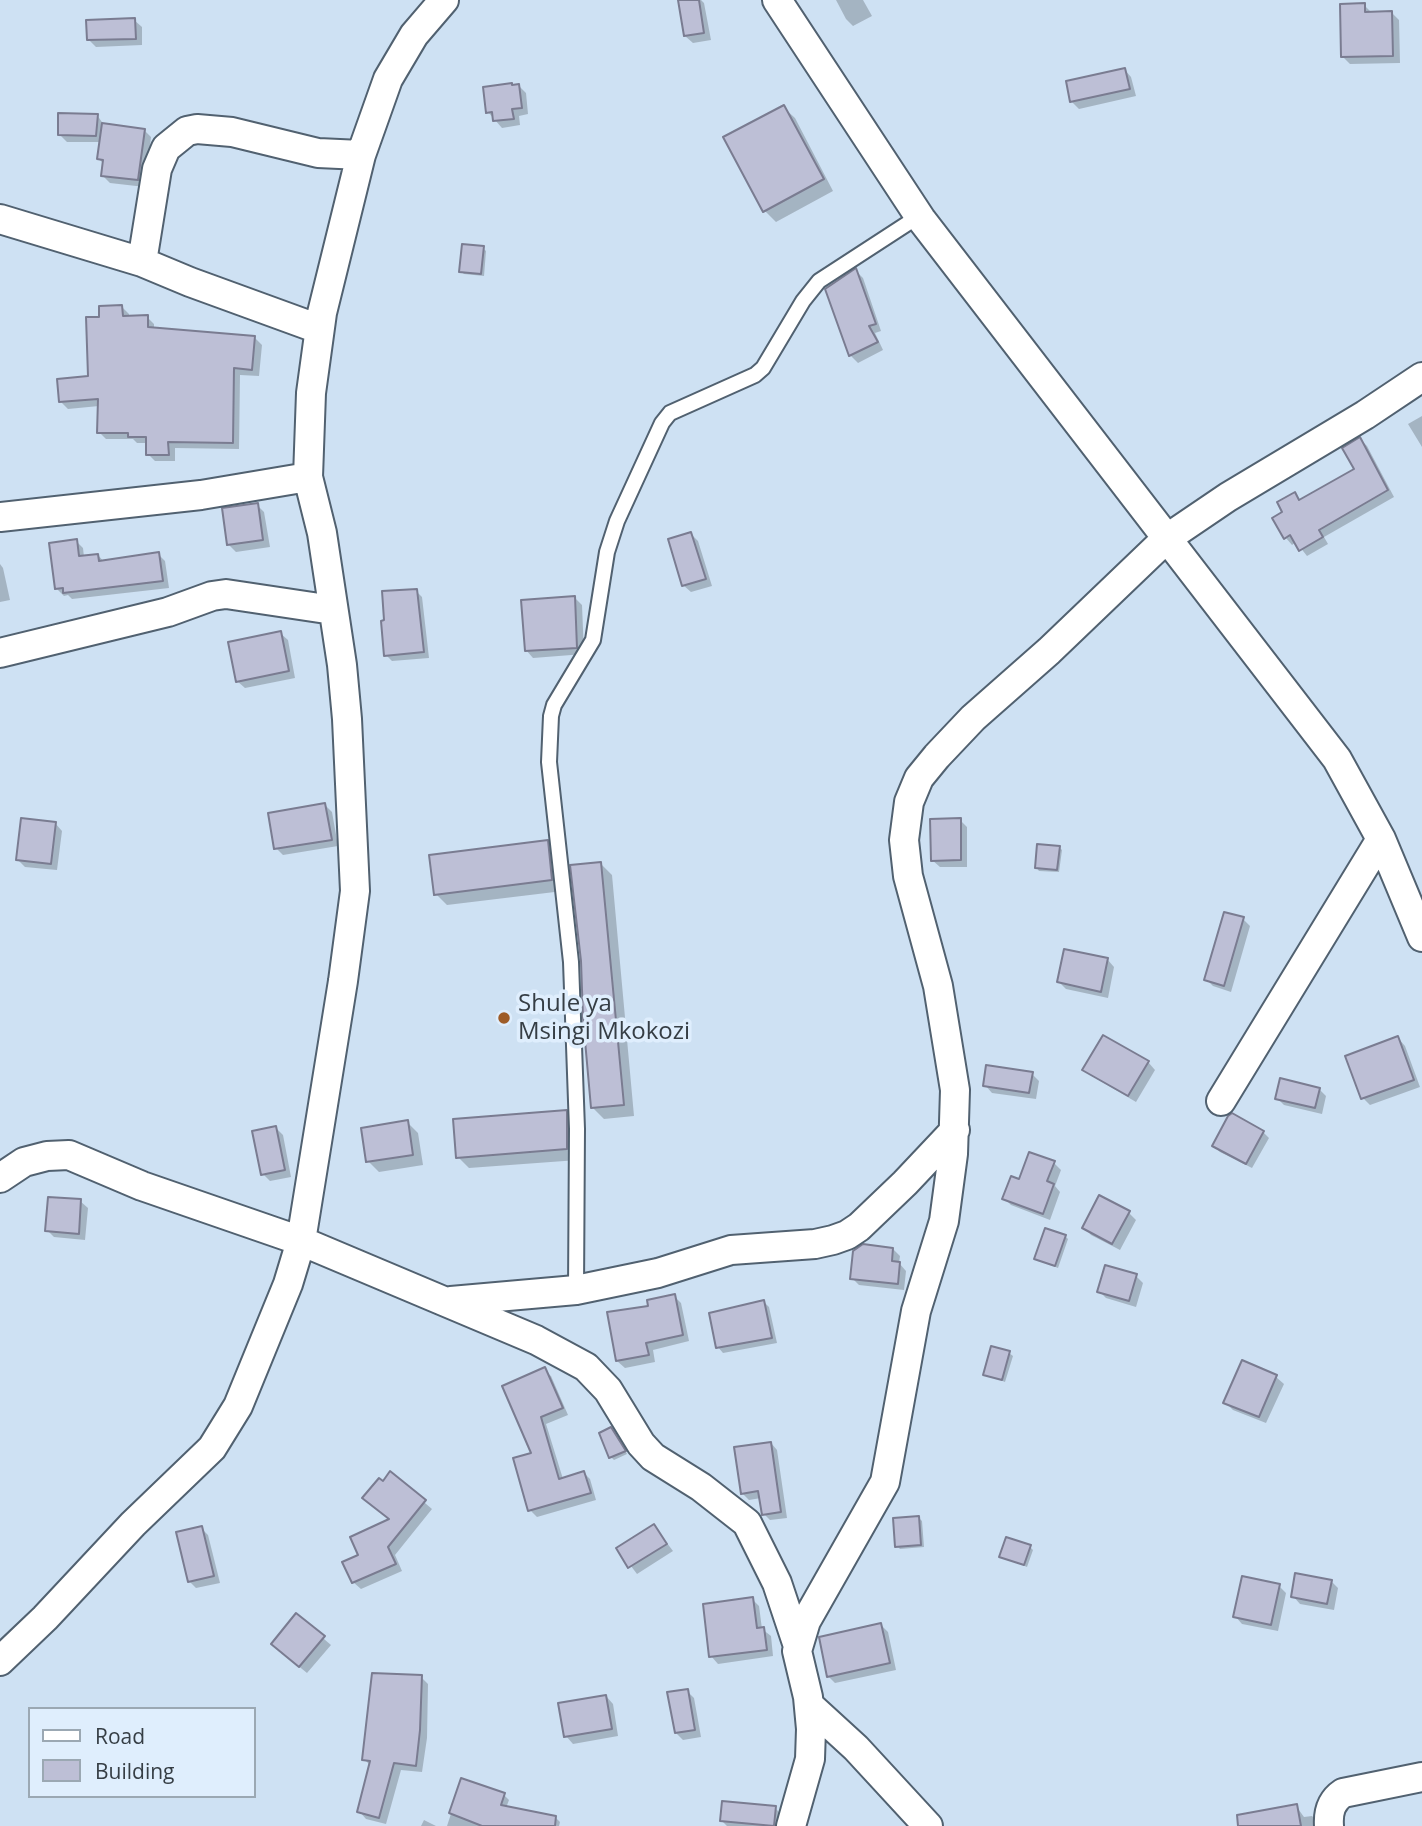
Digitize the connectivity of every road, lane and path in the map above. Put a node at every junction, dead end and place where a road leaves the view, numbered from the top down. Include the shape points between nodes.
1 (444, 0) edge
2 (777, 0) edge
3 (361, 155) junction
4 (919, 216) junction
5 (0, 219) edge
6 (142, 262) junction
7 (319, 329) junction
8 (1422, 377) edge
9 (308, 477) junction
10 (0, 517) edge
11 (1166, 539) junction
12 (333, 610) junction
13 (0, 653) edge
14 (1381, 839) junction
15 (1422, 937) edge
16 (1221, 1101) dead end
17 (955, 1130) junction
18 (12, 1156) edge
19 (0, 1178) edge
20 (301, 1241) junction
21 (576, 1290) junction
22 (445, 1301) junction
23 (798, 1646) junction
24 (0, 1661) edge
25 (809, 1706) junction
26 (1422, 1777) edge
27 (791, 1826) edge
28 (928, 1826) edge
29 (1329, 1826) edge

1 - 3 street via 414,34 388,79
2 - 4 street
3 - 6 street via 318,153 232,132 187,131 166,148 157,169
3 - 7 street
4 - 11 street
4 - 21 lane via 819,281 755,375 670,413 617,521 607,552 593,640 554,705 549,762 571,962
5 - 6 street
6 - 7 street
7 - 9 street
8 - 11 street
9 - 10 street via 201,495
9 - 12 street
11 - 14 street via 1337,759
11 - 17 street via 973,718 919,778 909,802 904,840 908,876 938,986 955,1090
12 - 13 street via 226,594
12 - 20 street via 346,719 355,891
14 - 15 street
14 - 16 street
17 - 21 street via 848,1235 815,1244 731,1250 658,1273
17 - 23 street via 944,1221 916,1311 885,1482 806,1621
18 - 19 street
18 - 20 street via 69,1155 142,1186
20 - 22 street
20 - 24 street via 238,1406 212,1448
21 - 22 street
22 - 23 street via 586,1367 601,1380 653,1457 747,1522 777,1583
23 - 25 street
25 - 27 street via 810,1759
25 - 28 street via 856,1748
26 - 29 street via 1343,1793 1333,1801

